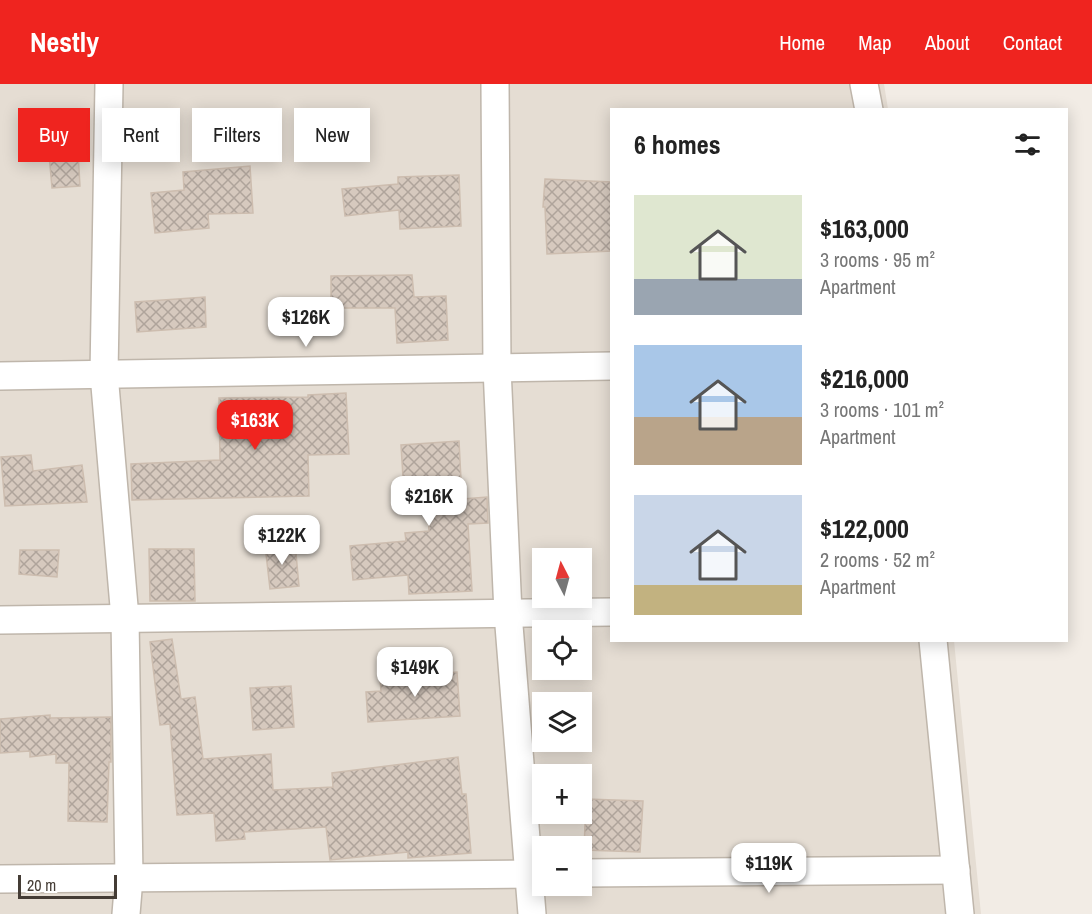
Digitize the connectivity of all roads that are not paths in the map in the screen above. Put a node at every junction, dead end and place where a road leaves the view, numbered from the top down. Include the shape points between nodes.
1 (109, 84) edge
2 (495, 84) edge
3 (864, 84) edge
4 (868, 108) edge
5 (610, 366) edge
6 (497, 368) junction
7 (104, 374) junction
8 (0, 376) edge
9 (610, 612) edge
10 (508, 613) junction
11 (125, 618) junction
12 (0, 620) edge
13 (933, 642) edge
14 (532, 837) edge
15 (956, 870) junction
16 (592, 873) edge
17 (532, 874) edge
18 (129, 878) junction
19 (0, 879) edge
20 (534, 896) edge
21 (126, 914) edge
22 (532, 914) edge
23 (960, 914) edge

1 - 7 street
2 - 6 street
3 - 4 street
5 - 6 street
6 - 7 street
6 - 10 street
7 - 8 street
7 - 11 street
9 - 10 street
10 - 11 street
10 - 14 street
11 - 12 street
11 - 18 street
13 - 15 street
15 - 16 street
15 - 23 street
17 - 18 street
18 - 19 street
18 - 21 street
20 - 22 street

